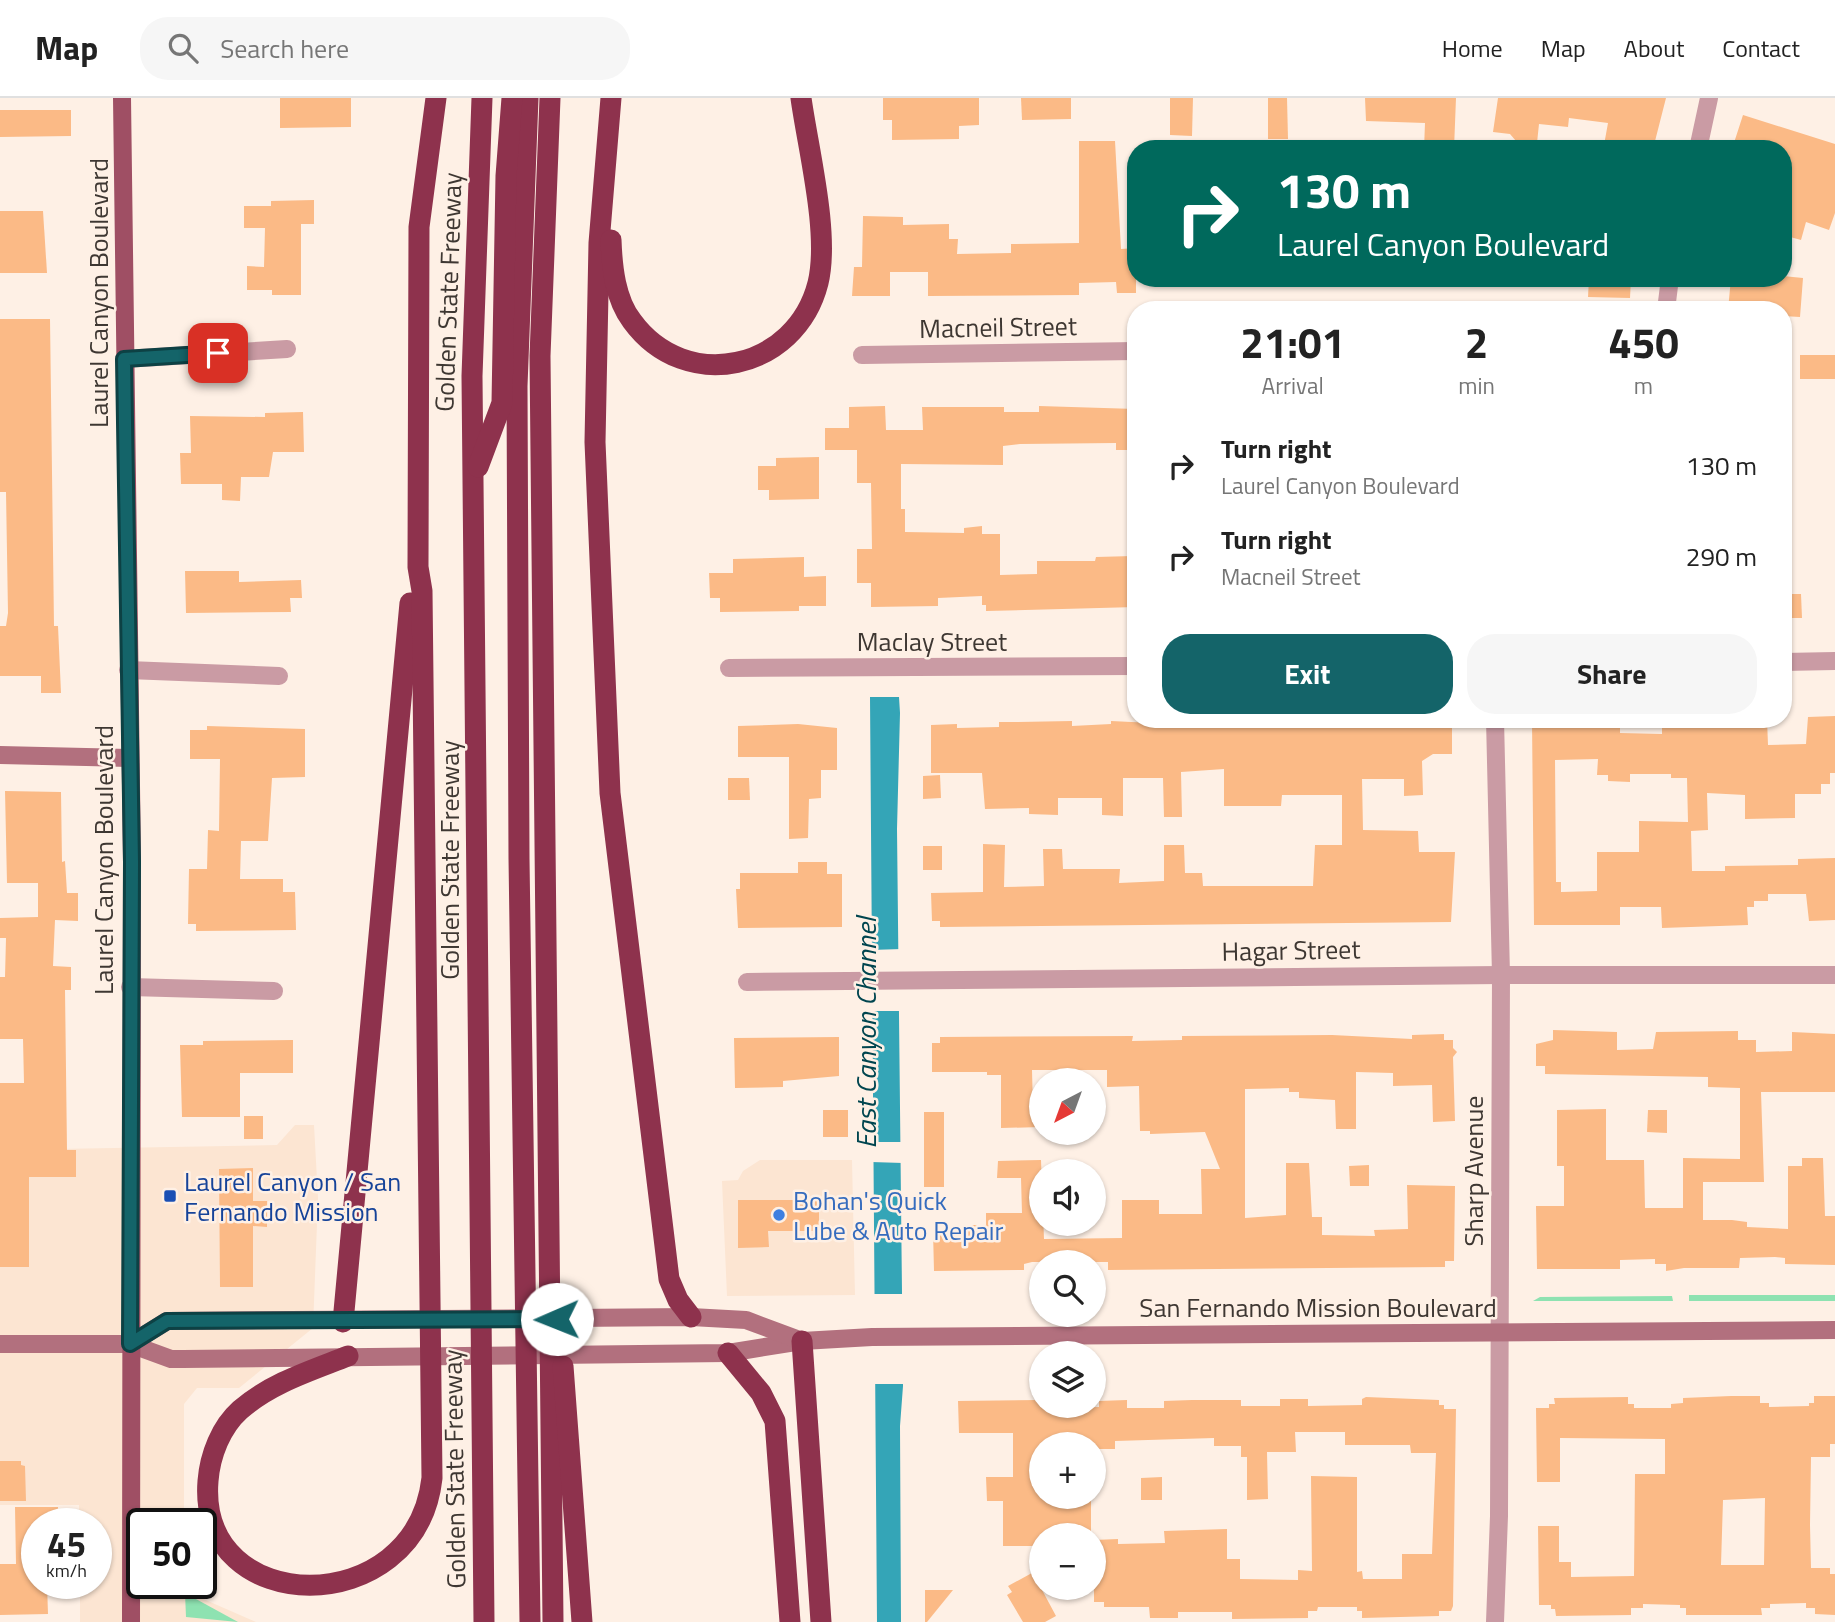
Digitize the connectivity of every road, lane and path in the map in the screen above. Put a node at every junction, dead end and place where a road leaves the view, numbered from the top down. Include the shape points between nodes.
1 (122, 98) edge
2 (436, 98) edge
3 (482, 98) edge
4 (512, 98) edge
5 (528, 98) edge
6 (550, 98) edge
7 (611, 98) edge
8 (801, 98) edge
9 (1709, 98) edge
10 (1700, 140) edge
11 (607, 175) junction
12 (287, 349) dead end
13 (1127, 351) edge
14 (862, 355) dead end
15 (124, 359) junction
16 (473, 479) junction
17 (418, 567) junction
18 (1792, 662) edge
19 (1835, 662) edge
20 (1127, 666) edge
21 (729, 668) dead end
22 (128, 670) junction
23 (279, 676) dead end
24 (1494, 728) edge
25 (0, 755) edge
26 (129, 758) junction
27 (1501, 975) junction
28 (1835, 975) edge
29 (747, 982) dead end
30 (130, 987) junction
31 (274, 991) dead end
32 (691, 1317) junction
33 (343, 1322) junction
34 (1835, 1331) edge
35 (1499, 1332) junction
36 (802, 1341) junction
37 (0, 1344) edge
38 (130, 1344) junction
39 (728, 1353) junction
40 (348, 1356) junction
41 (560, 1425) junction
42 (131, 1622) edge
43 (484, 1622) edge
44 (530, 1622) edge
45 (553, 1622) edge
46 (582, 1622) edge
47 (790, 1622) edge
48 (821, 1622) edge
49 (1495, 1622) edge

1 - 15 main road, Laurel Canyon Boulevard
2 - 17 highway via 419,227
3 - 16 highway, Golden State Freeway
4 - 16 highway via 502,403
5 - 44 highway via 517,386
6 - 41 highway via 540,369 551,1265
7 - 11 highway
8 - 11 highway via 821,235 818,283 800,321 782,343 759,356 716,366 692,362 670,354 630,320 618,294 611,255
9 - 10 street
11 - 32 highway via 599,243 595,442 610,793 669,1279
12 - 15 street
13 - 14 street, Macneil Street
15 - 22 main road, Laurel Canyon Boulevard
16 - 43 highway, Golden State Freeway
17 - 33 highway via 395,745
17 - 40 highway via 422,592 431,1490 424,1524 401,1562 386,1575 366,1588 323,1599 286,1594 250,1574 224,1548 209,1512 209,1470 225,1428 256,1397 278,1383
18 - 19 street
20 - 21 street, Maclay Street
22 - 23 street
22 - 26 main road, Laurel Canyon Boulevard
24 - 27 street, Sharp Avenue
25 - 26 main road
26 - 30 main road, Laurel Canyon Boulevard
27 - 28 street, Hagar Street
27 - 29 street, Hagar Street
27 - 35 street, Sharp Avenue
30 - 31 street
30 - 38 main road, Laurel Canyon Boulevard
32 - 33 main road, San Fernando Mission Boulevard
32 - 36 main road, San Fernando Mission Boulevard via 746,1320
33 - 38 main road, San Fernando Mission Boulevard via 167,1321
34 - 35 main road, San Fernando Mission Boulevard
35 - 36 main road, San Fernando Mission Boulevard
35 - 49 street, Sharp Avenue
36 - 39 main road, San Fernando Mission Boulevard
36 - 48 highway
37 - 38 main road, San Fernando Mission Boulevard
38 - 40 main road, San Fernando Mission Boulevard via 171,1359
38 - 42 main road, Laurel Canyon Boulevard
39 - 40 main road, San Fernando Mission Boulevard
39 - 47 highway via 761,1392 775,1421
41 - 45 highway
41 - 46 highway

